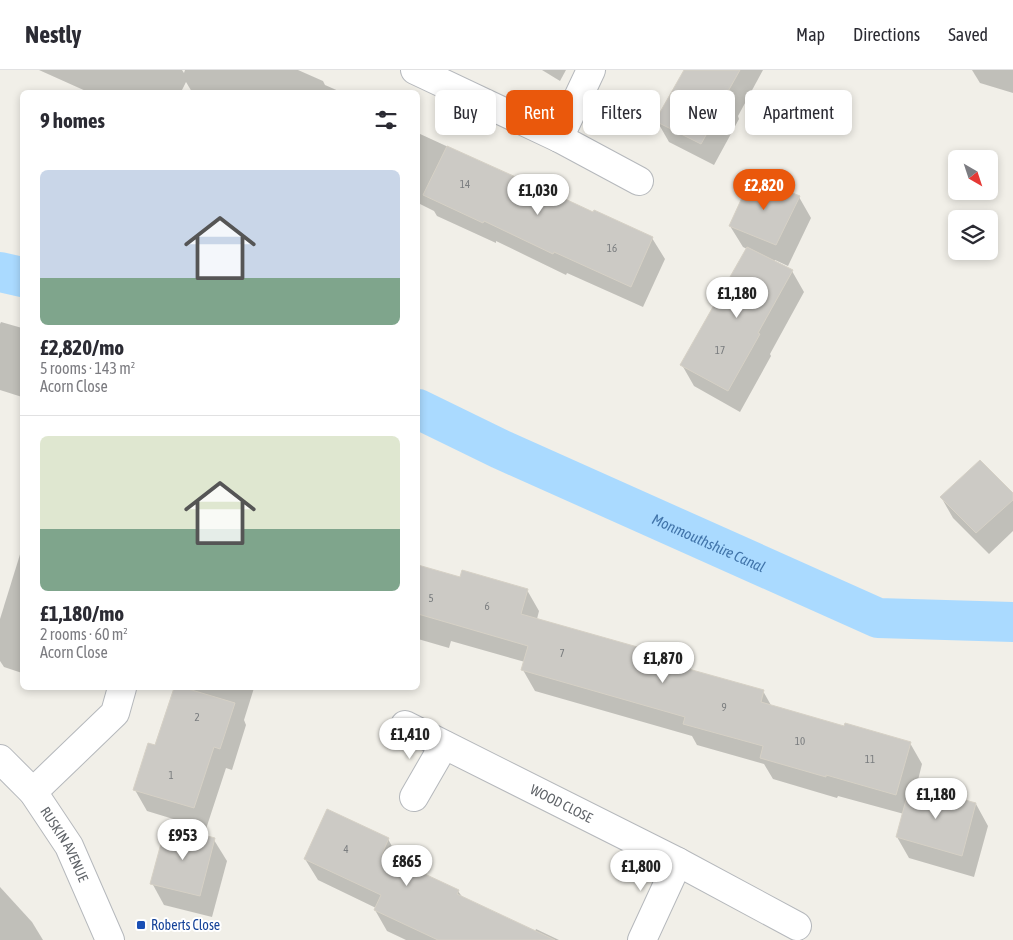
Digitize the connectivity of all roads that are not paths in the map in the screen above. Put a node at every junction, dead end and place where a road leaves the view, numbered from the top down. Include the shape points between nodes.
1 (415, 70) edge
2 (591, 70) edge
3 (559, 138) junction
4 (640, 181) dead end
5 (121, 690) edge
6 (405, 725) dead end
7 (444, 745) junction
8 (0, 759) edge
9 (33, 792) junction
10 (414, 797) dead end
11 (678, 862) junction
12 (797, 926) dead end
13 (110, 940) edge
14 (642, 940) edge

1 - 3 street
2 - 3 street
3 - 4 street
5 - 9 street via 115,713
6 - 7 street, WOOD CLOSE
7 - 10 street
7 - 11 street, WOOD CLOSE
8 - 9 street, RUSKIN AVENUE
9 - 13 street, RUSKIN AVENUE via 69,846
11 - 12 street, WOOD CLOSE
11 - 14 street

